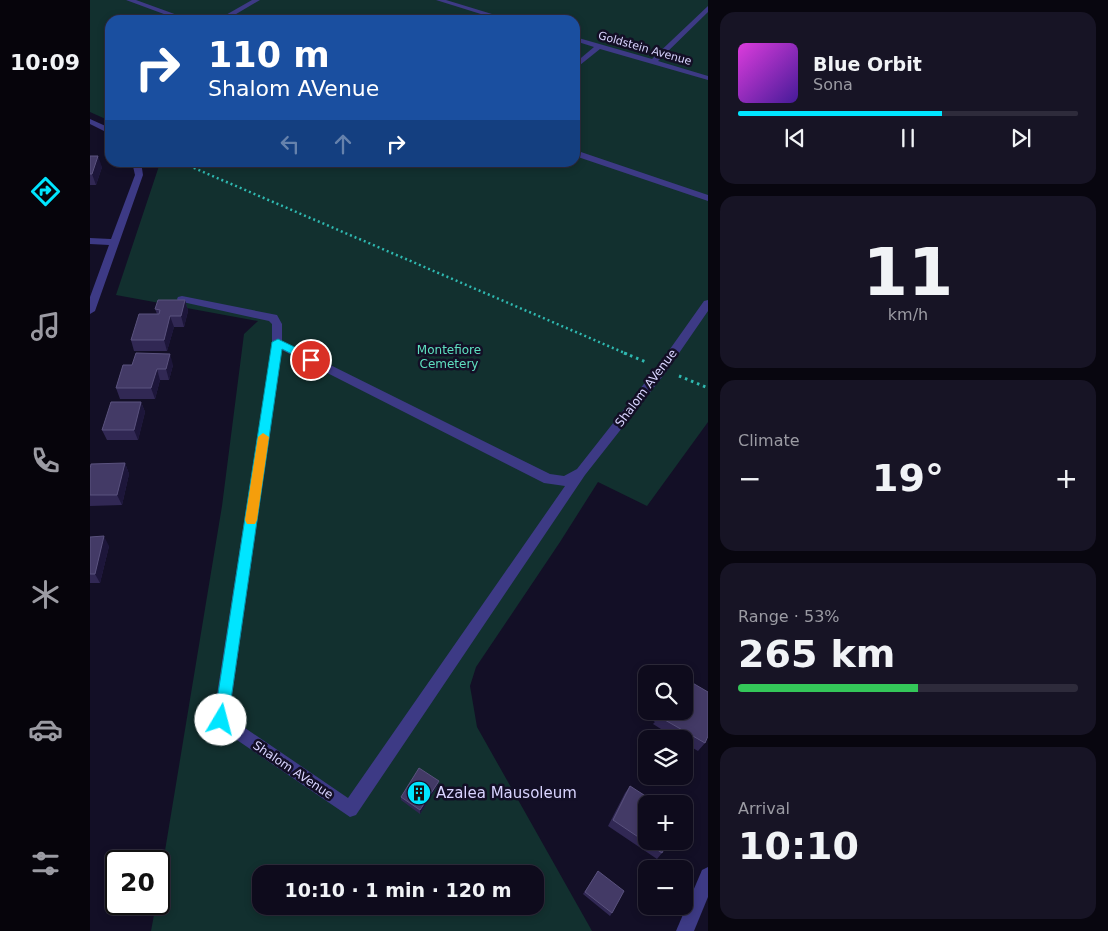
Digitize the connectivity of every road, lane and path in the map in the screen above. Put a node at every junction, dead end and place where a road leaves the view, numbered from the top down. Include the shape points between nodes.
1 (129, 0) edge
2 (257, 0) edge
3 (439, 0) edge
4 (708, 8) edge
5 (172, 15) edge
6 (230, 15) edge
7 (491, 15) edge
8 (580, 40) edge
9 (600, 46) junction
10 (653, 62) junction
11 (580, 63) edge
12 (708, 78) edge
13 (90, 121) edge
14 (105, 128) edge
15 (580, 155) edge
16 (137, 167) edge
17 (192, 167) edge
18 (708, 198) edge
19 (90, 242) edge
20 (115, 242) junction
21 (182, 299) edge
22 (708, 304) edge
23 (90, 311) edge
24 (278, 342) junction
25 (662, 369) junction
26 (708, 388) edge
27 (582, 472) junction
28 (708, 876) edge
29 (685, 931) edge

1 - 5 street
2 - 6 street
3 - 7 street
4 - 10 street
8 - 9 street, Goldstein Avenue
9 - 10 street, Goldstein Avenue
9 - 11 street
10 - 12 street, Goldstein Avenue
13 - 14 street
15 - 18 street
16 - 20 street via 139,175
17 - 25 path
19 - 20 street
20 - 23 street
21 - 24 street via 273,318 277,324
22 - 25 street, Shalom AVenue
24 - 27 street via 548,479 566,481
24 - 27 street, Shalom AVenue via 221,720 350,809
25 - 26 path
25 - 27 street, Shalom AVenue
28 - 29 street

